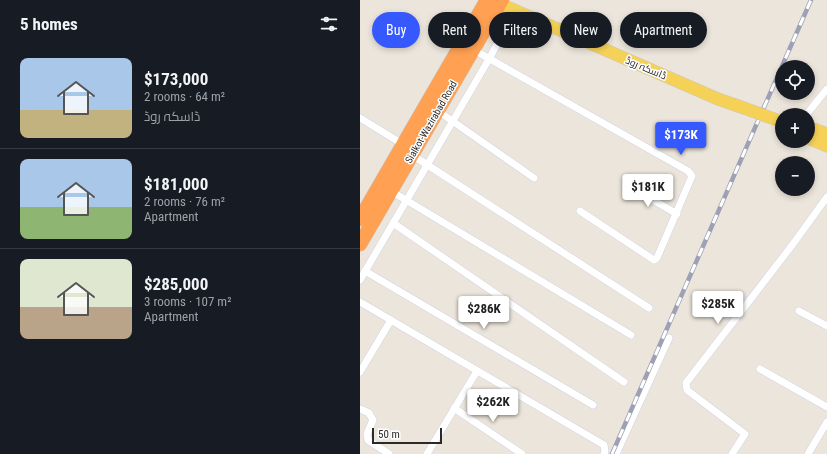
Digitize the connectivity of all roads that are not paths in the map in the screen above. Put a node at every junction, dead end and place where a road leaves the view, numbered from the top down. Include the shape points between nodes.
1 (495, 1) edge
2 (515, 11) junction
3 (474, 50) junction
4 (489, 59) junction
5 (827, 89) edge
6 (812, 108) edge
7 (438, 111) junction
8 (360, 118) edge
9 (775, 120) edge
10 (452, 121) junction
11 (815, 130) edge
12 (827, 134) edge
13 (815, 141) edge
14 (827, 146) edge
15 (408, 150) junction
16 (428, 164) junction
17 (534, 178) dead end
18 (629, 186) dead end
19 (391, 191) junction
20 (827, 196) edge
21 (406, 200) junction
22 (580, 211) dead end
23 (677, 214) junction
24 (360, 219) edge
25 (393, 223) junction
26 (360, 244) edge
27 (365, 271) junction
28 (360, 280) edge
29 (360, 302) edge
30 (649, 308) dead end
31 (799, 311) dead end
32 (391, 320) junction
33 (827, 326) edge
34 (631, 335) dead end
35 (669, 338) dead end
36 (760, 369) dead end
37 (477, 371) junction
38 (360, 372) edge
39 (624, 382) dead end
40 (593, 405) dead end
41 (827, 407) edge
42 (454, 408) junction
43 (360, 409) edge
44 (827, 422) edge
45 (388, 454) edge
46 (427, 454) edge
47 (522, 454) edge
48 (604, 454) edge
49 (616, 454) edge
50 (732, 454) edge
51 (808, 454) edge

1 - 2 main road, ڈاسکہ روڈ
1 - 3 highway, Sialkot-Wazirabad Road
1 - 15 highway, Sialkot-Wazirabad Road
2 - 4 street
2 - 9 main road, ڈاسکہ روڈ, bridge via 718,99
3 - 4 street
3 - 7 highway, Sialkot-Wazirabad Road
4 - 10 street
4 - 23 street via 688,171 692,176
5 - 6 street
7 - 10 street
7 - 15 highway, Sialkot-Wazirabad Road
8 - 15 street
10 - 16 street
10 - 17 street
11 - 12 main road
13 - 14 main road
15 - 16 street
15 - 19 highway, Sialkot-Wazirabad Road
15 - 24 highway, Sialkot-Wazirabad Road
16 - 21 street
16 - 30 street
18 - 23 street
19 - 21 street
19 - 26 highway, Sialkot-Wazirabad Road
20 - 50 street via 686,383 687,390 745,434
21 - 25 street
21 - 34 street
22 - 23 street via 654,260 658,258
25 - 27 street
25 - 39 street
27 - 28 street
27 - 40 street
29 - 32 street
31 - 33 street
32 - 37 street
32 - 38 street
35 - 49 street
36 - 41 street
37 - 42 street
37 - 48 street via 604,445
42 - 46 street
42 - 47 street
43 - 45 street via 369,413 373,420 367,434 368,440
44 - 51 street

